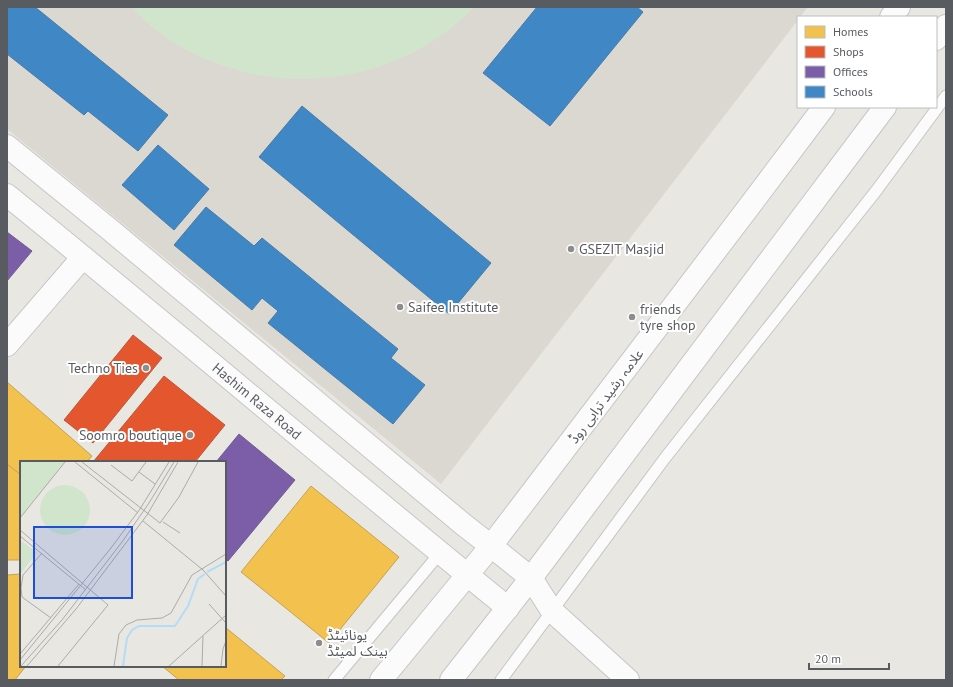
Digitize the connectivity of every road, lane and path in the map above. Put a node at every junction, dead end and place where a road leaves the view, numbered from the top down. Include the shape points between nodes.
1 (899, 7) edge
2 (892, 16) edge
3 (946, 26) edge
4 (937, 38) edge
5 (946, 96) edge
6 (823, 108) edge
7 (885, 108) edge
8 (7, 146) edge
9 (7, 195) edge
10 (83, 257) junction
11 (7, 345) edge
12 (491, 546) junction
13 (440, 553) junction
14 (467, 575) junction
15 (531, 578) junction
16 (508, 608) junction
17 (552, 611) junction
18 (334, 680) edge
19 (381, 680) edge
20 (451, 680) edge
21 (500, 680) edge
22 (628, 680) edge

1 - 2 street
3 - 4 street
5 - 17 lane via 876,192 664,458
6 - 12 street, علامہ رشید ترابی روڈ
7 - 15 street
8 - 12 street
9 - 10 street, Hashim Raza Road
10 - 11 street
10 - 13 street, Hashim Raza Road
12 - 14 street, علامہ رشید ترابی روڈ
12 - 15 street
13 - 14 street, Hashim Raza Road
13 - 18 lane
14 - 16 street, Hashim Raza Road
14 - 19 street, علامہ رشید ترابی روڈ
15 - 16 street
15 - 17 street
16 - 20 street
17 - 21 lane
17 - 22 street

